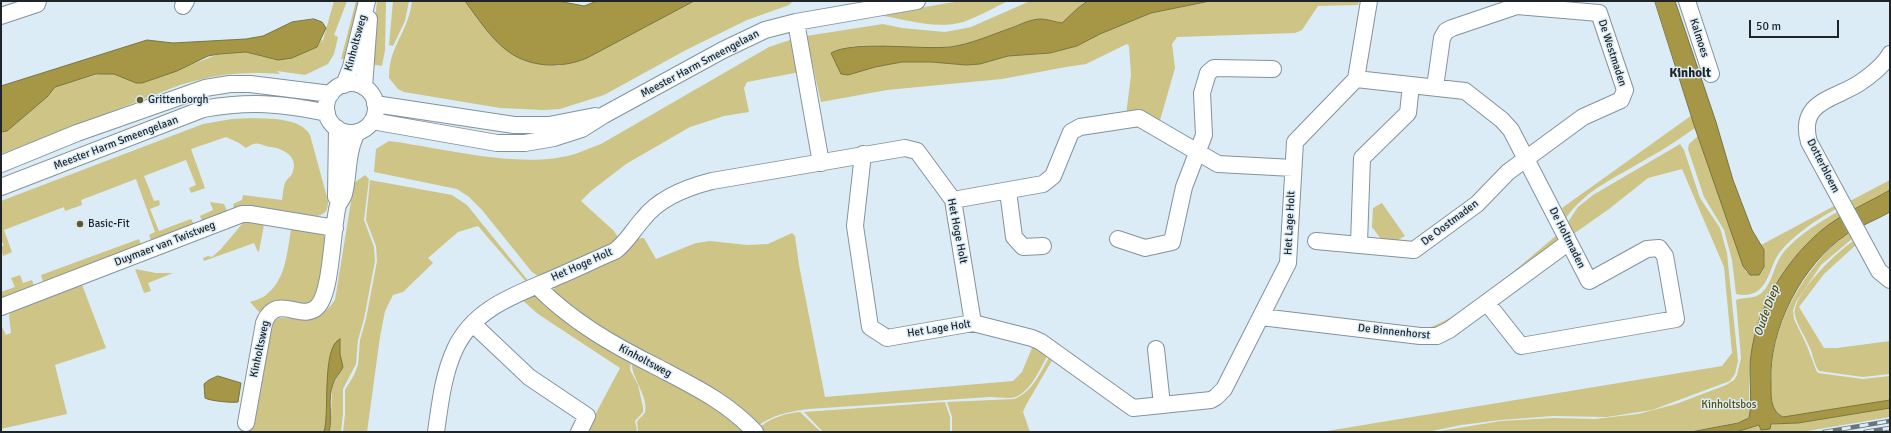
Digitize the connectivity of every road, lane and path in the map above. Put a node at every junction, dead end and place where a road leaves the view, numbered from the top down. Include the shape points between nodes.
1 (38, 1) edge
2 (368, 1) edge
3 (917, 1) edge
4 (1369, 1) edge
5 (1687, 1) edge
6 (1602, 7) edge
7 (1, 16) edge
8 (796, 22) junction
9 (1888, 63) edge
10 (1273, 69) dead end
11 (1711, 74) dead end
12 (1356, 79) junction
13 (344, 84) junction
14 (1411, 85) junction
15 (364, 87) junction
16 (1435, 87) junction
17 (331, 94) junction
18 (375, 104) junction
19 (327, 113) junction
20 (604, 114) junction
21 (372, 121) junction
22 (337, 128) junction
23 (357, 132) junction
24 (1198, 153) junction
25 (863, 154) junction
26 (1527, 159) junction
27 (821, 163) junction
28 (1, 164) edge
29 (1293, 168) junction
30 (1, 187) edge
31 (1008, 191) junction
32 (953, 200) junction
33 (339, 204) junction
34 (334, 228) junction
35 (1118, 239) dead end
36 (1316, 241) dead end
37 (1569, 242) junction
38 (1359, 243) junction
39 (1043, 246) dead end
40 (1890, 280) edge
41 (537, 286) junction
42 (1486, 302) junction
43 (1, 307) edge
44 (1261, 317) junction
45 (973, 323) junction
46 (473, 324) junction
47 (1156, 349) dead end
48 (1162, 405) junction
49 (246, 423) dead end
50 (436, 432) edge
51 (579, 432) edge
52 (755, 432) edge

1 - 7 street via 37,4
2 - 13 street, Kinholtsweg
2 - 15 street, Kinholtsweg via 369,29
3 - 8 street, Meester Harm Smeengelaan
4 - 12 street
5 - 11 street, Kalmoes
6 - 16 street, De Westmaden via 1517,6 1449,29 1442,38
6 - 26 street, De Westmaden via 1624,85 1624,95 1614,104 1582,117
8 - 20 street, Meester Harm Smeengelaan via 765,30 723,50
8 - 27 street
9 - 40 street, Dotterbloem via 1861,83 1817,105 1807,124 1809,142 1878,271
10 - 24 street via 1214,68 1208,73 1202,93 1204,135
12 - 14 street, De Holtmaden
12 - 29 street, Het Lage Holt via 1295,142
13 - 15 street
13 - 17 street
14 - 16 street, De Holtmaden
14 - 38 street via 1408,113 1362,158
15 - 18 street via 371,94
16 - 26 street, De Holtmaden via 1465,91 1485,106 1511,130
17 - 19 street via 327,103
17 - 28 street, Meester Harm Smeengelaan via 250,84 205,88
18 - 20 street, Meester Harm Smeengelaan via 514,125 549,125
18 - 21 street
19 - 22 street
19 - 30 street, Meester Harm Smeengelaan via 254,103 228,104 203,109
20 - 21 street, Meester Harm Smeengelaan via 570,134 538,141 510,143
21 - 23 street
22 - 23 street
22 - 33 street, Kinholtsweg via 335,195
23 - 33 street, Kinholtsweg via 351,149 344,196
24 - 29 street via 1218,164
24 - 31 street via 1139,118 1080,127 1071,132 1053,176 1043,184
24 - 35 street via 1184,187 1172,242 1145,248
25 - 27 street, Het Hoge Holt
25 - 32 street, Het Hoge Holt via 906,148 917,151
25 - 45 street, Het Lage Holt via 855,226 870,327 887,338
26 - 37 street, De Holtmaden
26 - 38 street, De Oostmaden via 1501,178 1477,204 1414,250
27 - 41 street, Het Hoge Holt via 692,186 648,213 628,240 615,252
29 - 44 street, Het Lage Holt via 1288,263
31 - 32 street
31 - 39 street via 1014,237 1023,247
32 - 45 street, Het Hoge Holt
33 - 34 street, Kinholtsweg
34 - 43 street, Duymaer van Twistweg via 242,214
34 - 49 street, Kinholtsweg via 334,244 325,287 318,306 304,311 275,308 268,313
36 - 38 street, De Oostmaden
37 - 42 street, De Binnenhorst
37 - 42 street, De Holtmaden via 1589,281 1648,249 1659,248 1665,256 1676,320 1521,346
41 - 46 street, Het Hoge Holt via 496,304
41 - 52 street, Kinholtsweg via 589,329 625,351 717,399 738,414
42 - 44 street, De Binnenhorst via 1449,330 1430,337
44 - 48 street, Het Lage Holt via 1216,398
45 - 48 street, Het Lage Holt via 1041,342 1133,408
46 - 50 street, Het Hoge Holt via 456,348 447,369
46 - 51 street via 529,377 587,416
47 - 48 street

